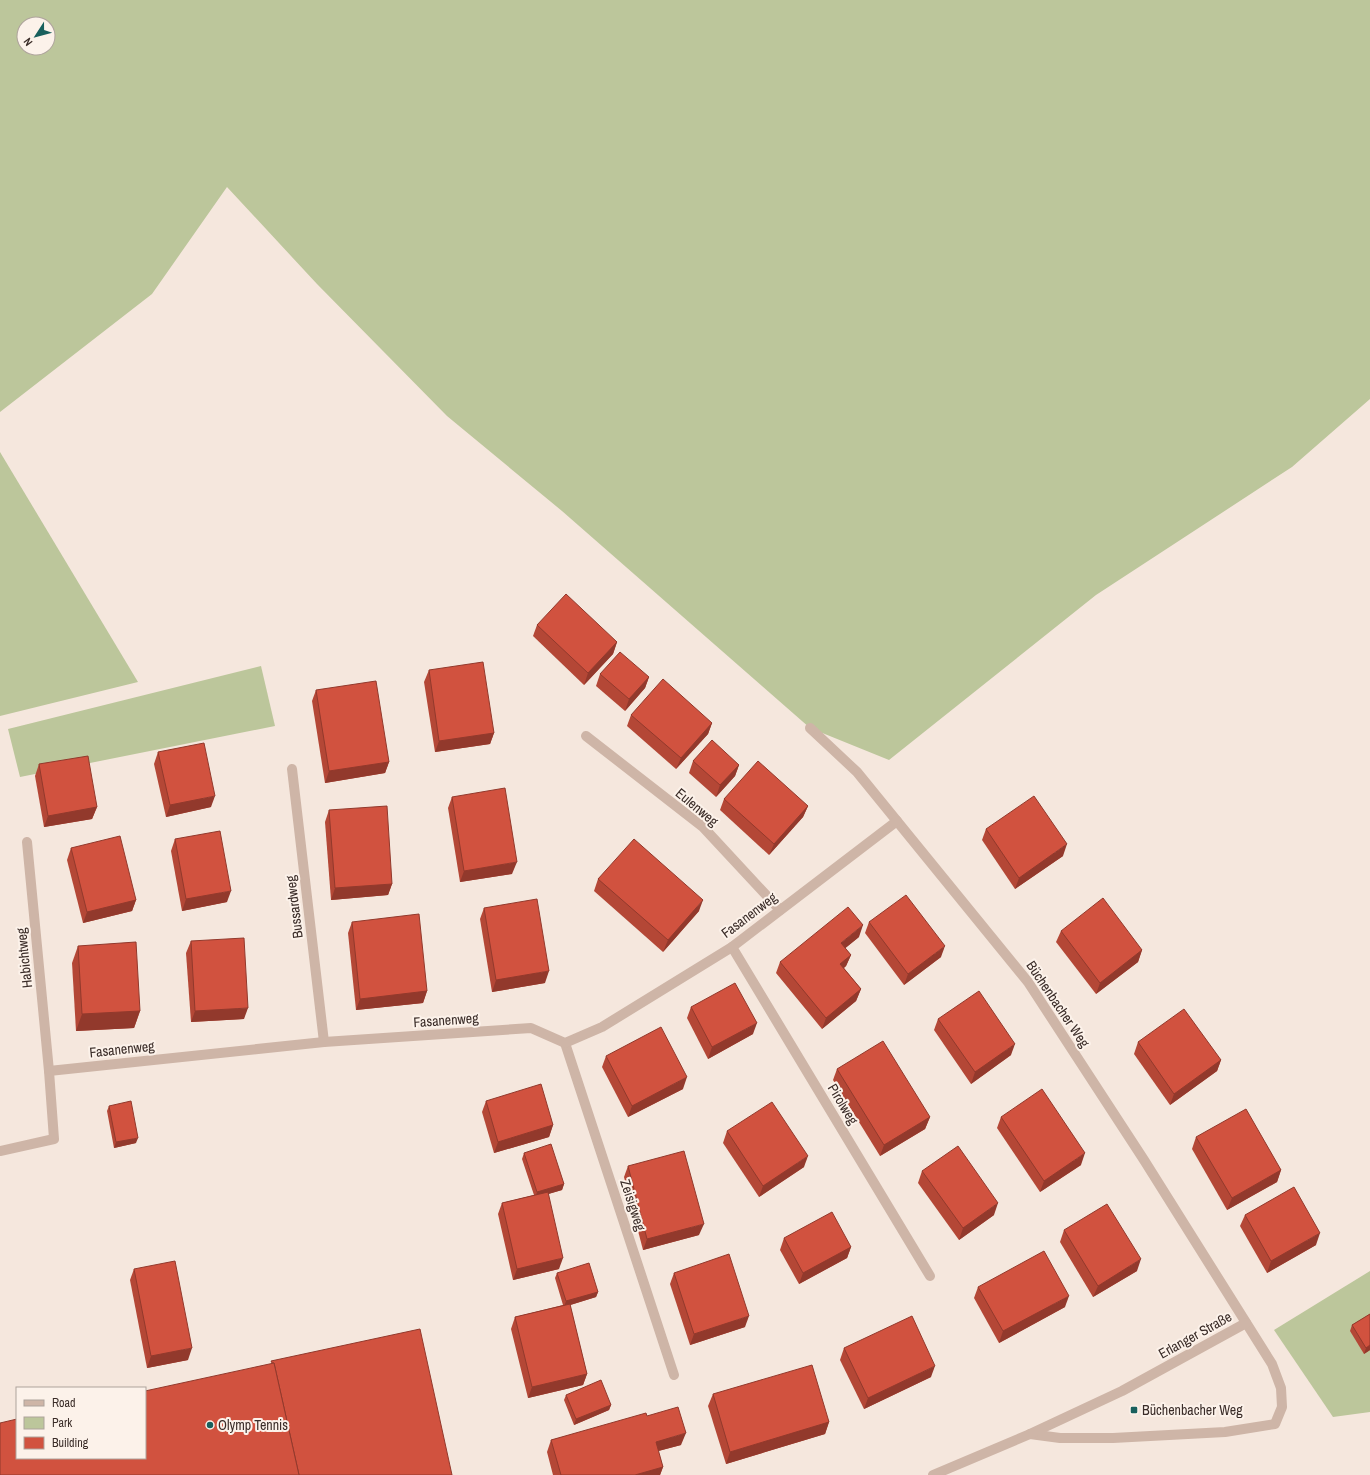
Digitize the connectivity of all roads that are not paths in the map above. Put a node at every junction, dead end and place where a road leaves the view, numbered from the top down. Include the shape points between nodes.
1 (810, 728) dead end
2 (586, 736) dead end
3 (292, 769) dead end
4 (897, 821) junction
5 (27, 842) dead end
6 (780, 910) junction
7 (732, 947) junction
8 (324, 1042) junction
9 (565, 1043) junction
10 (49, 1071) junction
11 (0, 1151) edge
12 (930, 1276) dead end
13 (1246, 1323) junction
14 (674, 1376) dead end
15 (1030, 1434) junction
16 (933, 1475) edge

1 - 4 street, Büchenbacher Weg via 857,772
2 - 6 street, Eulenweg via 703,827
3 - 8 street, Bussardweg
4 - 6 street, Fasanenweg
4 - 13 street, Büchenbacher Weg via 1028,982
5 - 10 street, Habichtweg
6 - 7 street, Fasanenweg
7 - 9 street, Fasanenweg via 602,1028
7 - 12 street, Pirolweg
8 - 9 street, Fasanenweg via 532,1028
8 - 10 street, Fasanenweg
9 - 14 street, Zeisigweg
10 - 11 street via 54,1139
13 - 15 street, Erlanger Straße via 1122,1391
13 - 15 street, Erlanger Straße via 1272,1364 1281,1388 1282,1407 1275,1424 1225,1432 1113,1438 1060,1438
15 - 16 street, Erlanger Straße

